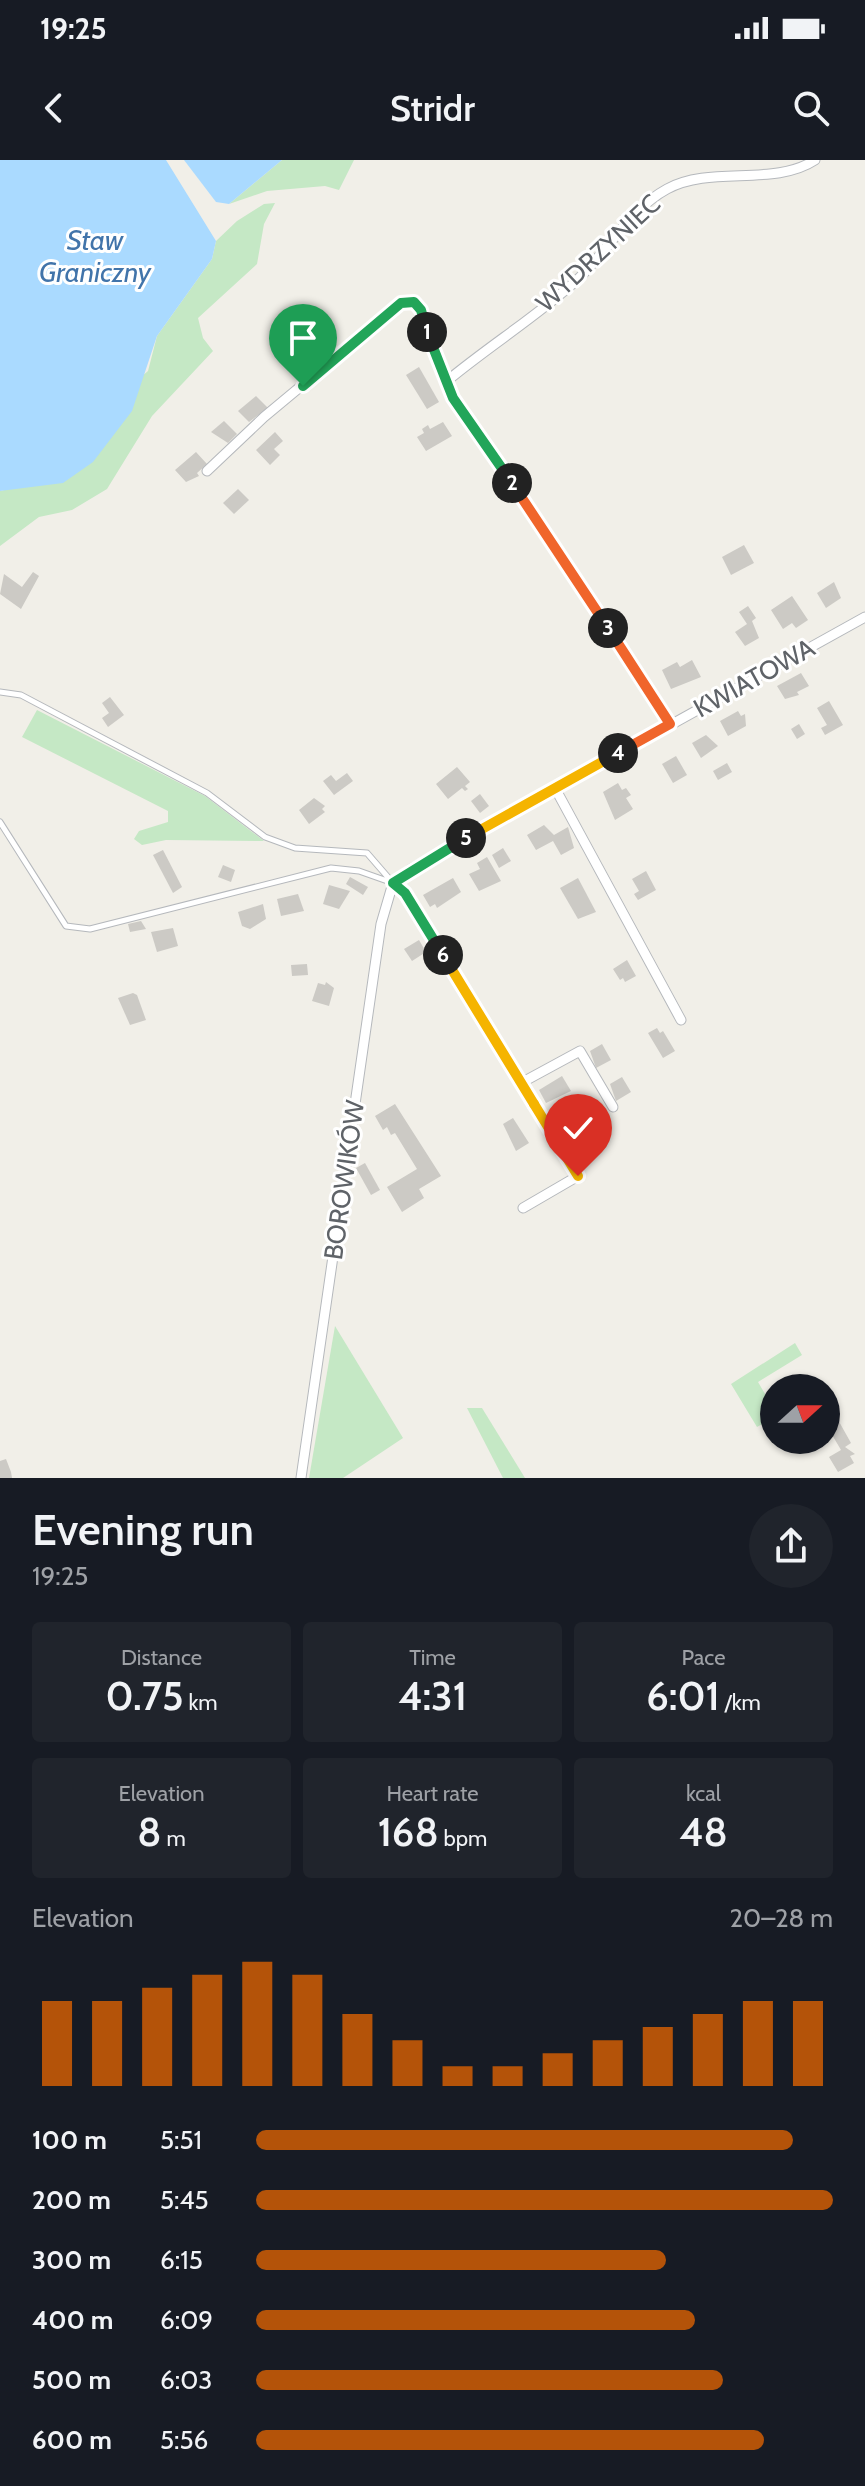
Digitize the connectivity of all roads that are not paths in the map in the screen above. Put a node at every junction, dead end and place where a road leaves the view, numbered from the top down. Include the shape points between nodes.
1 (815, 160) edge
2 (447, 381) junction
3 (207, 471) dead end
4 (865, 617) edge
5 (0, 692) edge
6 (670, 724) junction
7 (555, 788) junction
8 (0, 822) edge
9 (393, 883) junction
10 (681, 1020) dead end
11 (521, 1083) junction
12 (613, 1107) dead end
13 (523, 1208) dead end
14 (301, 1478) edge

1 - 2 street, WYDRZYNIEC via 785,172 697,178 669,188 638,212 576,281
2 - 3 street via 421,310 414,302 401,303
2 - 6 street via 453,398
4 - 6 street, KWIATOWA
5 - 9 lane via 21,695 207,793 265,837 295,848 367,853
6 - 7 street, KWIATOWA
7 - 9 street, KWIATOWA
7 - 10 street
8 - 9 lane via 66,926 90,929 331,868
9 - 11 street via 405,893
9 - 14 street, BOROWIKÓW via 381,924
11 - 12 street via 580,1051
11 - 13 street via 578,1176

